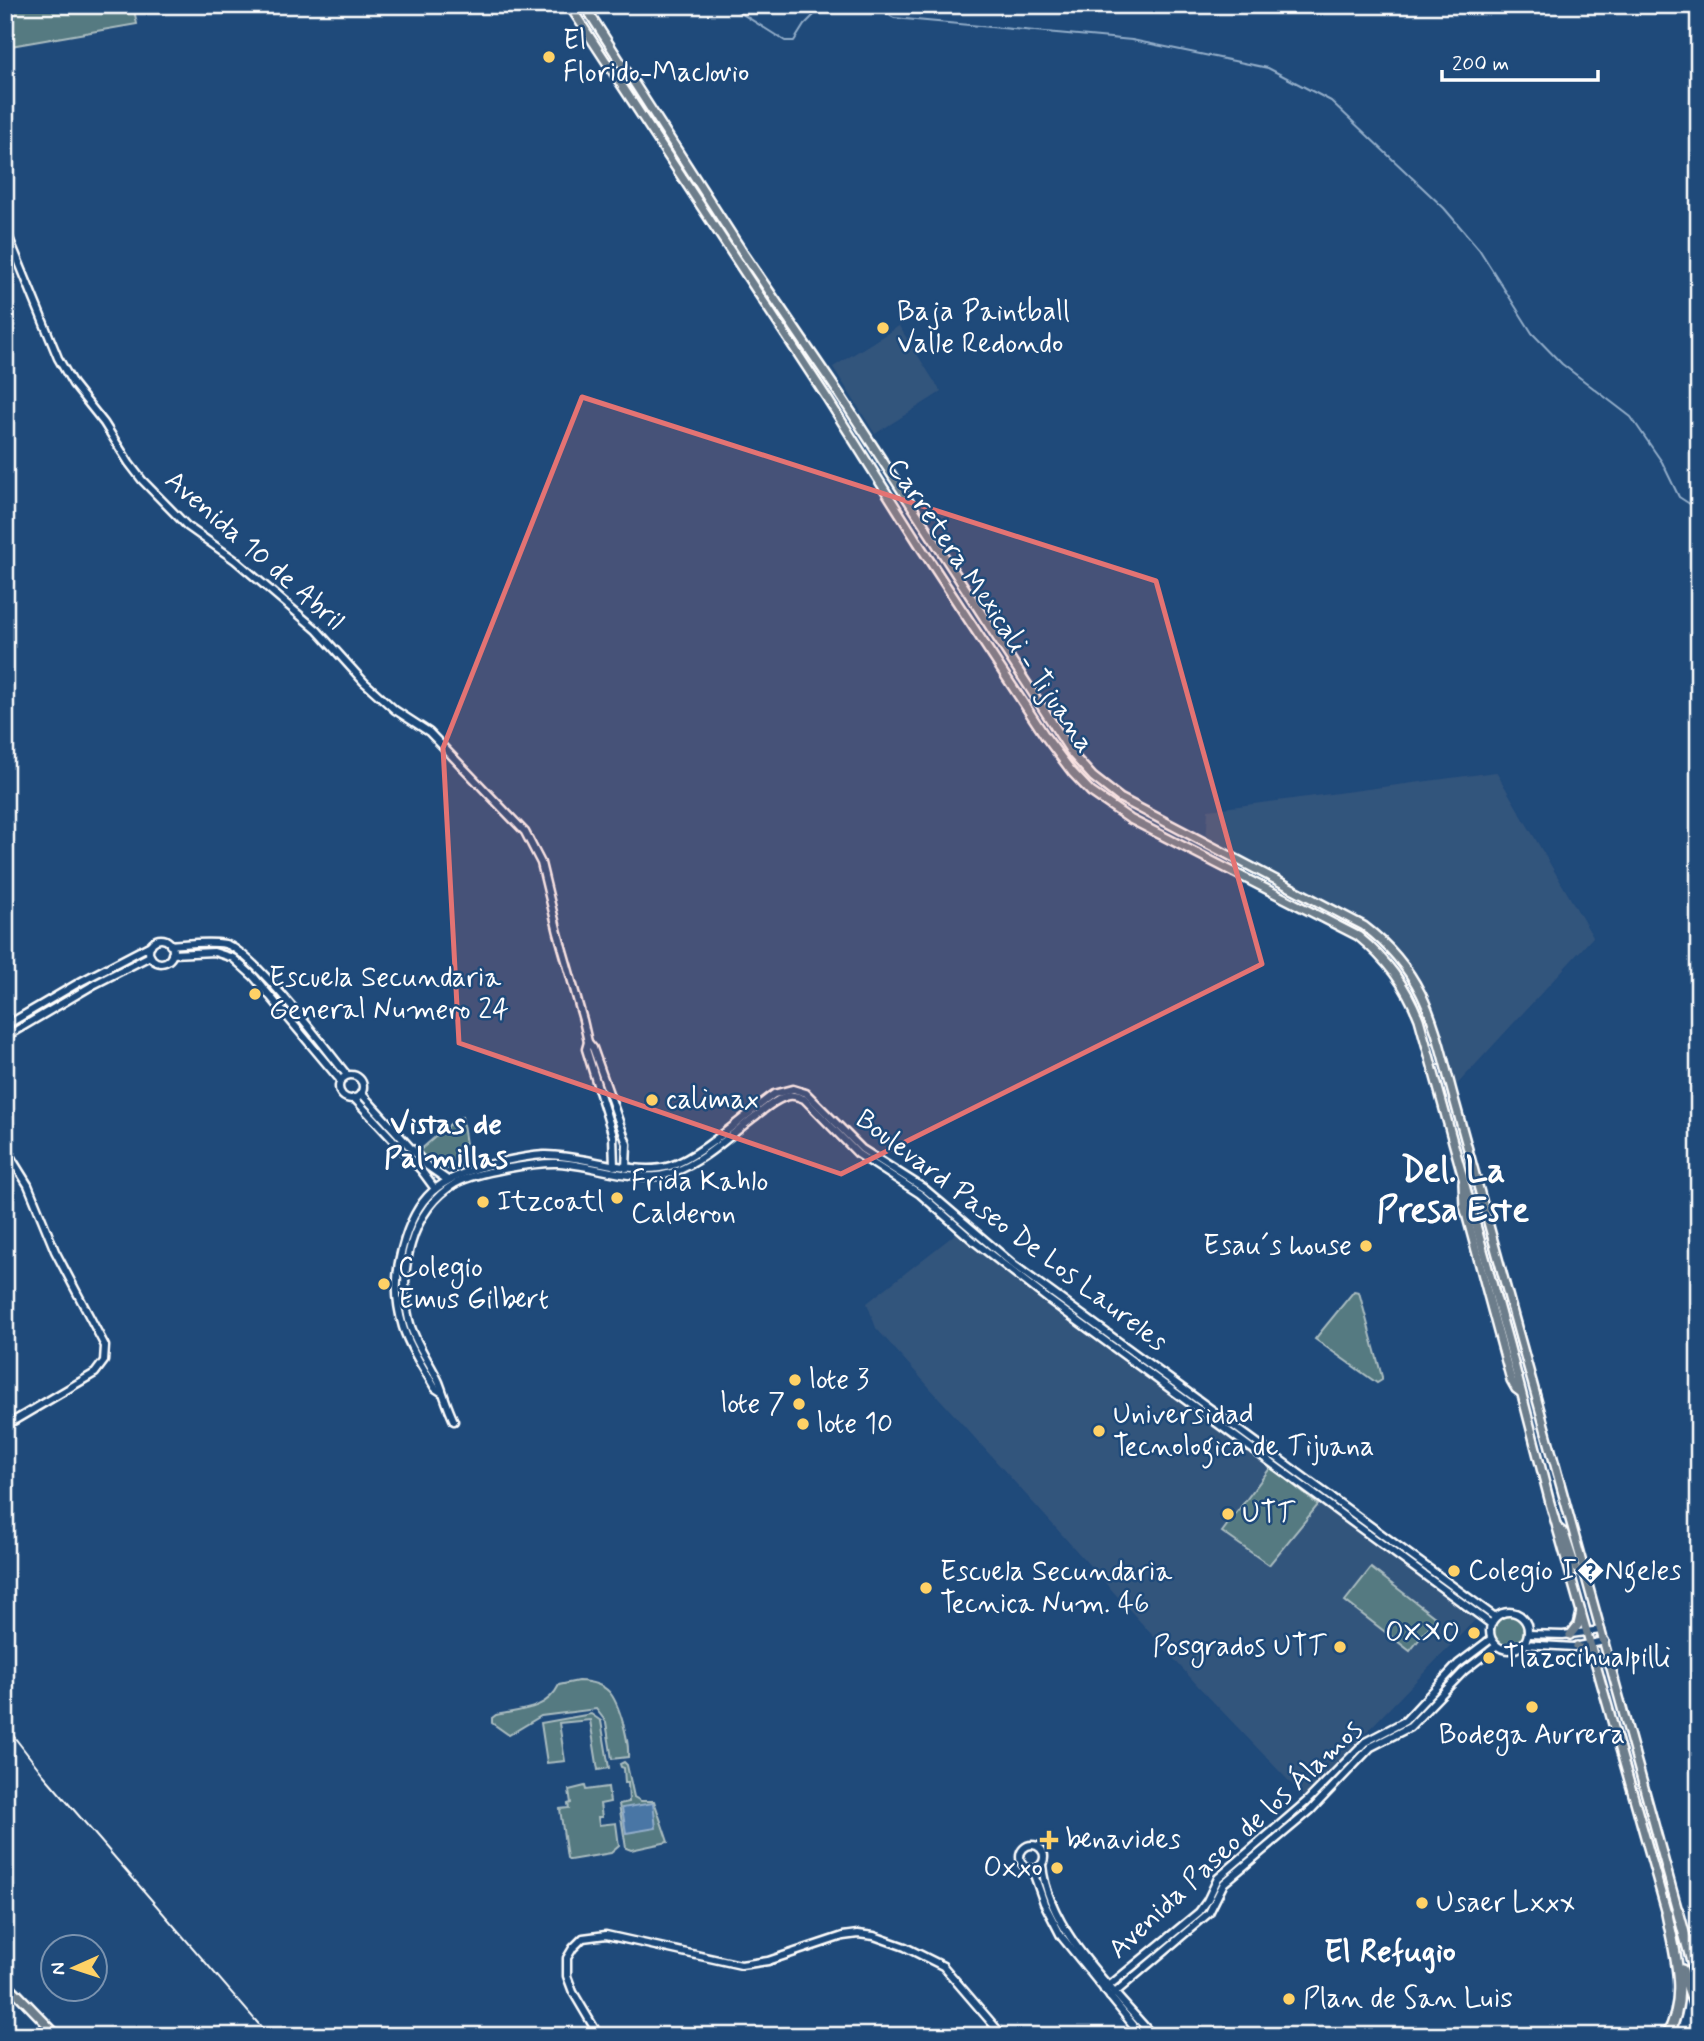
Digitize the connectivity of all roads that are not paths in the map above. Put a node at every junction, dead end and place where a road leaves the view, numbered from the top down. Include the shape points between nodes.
1 (569, 5) edge
2 (584, 5) edge
3 (5, 228) edge
4 (151, 945) junction
5 (170, 945) junction
6 (172, 954) junction
7 (150, 956) junction
8 (5, 1026) edge
9 (5, 1037) edge
10 (588, 1042) junction
11 (344, 1078) junction
12 (361, 1093) junction
13 (354, 1098) junction
14 (5, 1148) edge
15 (614, 1168) junction
16 (626, 1170) junction
17 (446, 1180) junction
18 (435, 1189) junction
19 (439, 1389) junction
20 (454, 1421) dead end
21 (5, 1426) edge
22 (1557, 1527) junction
23 (1584, 1572) junction
24 (1582, 1611) junction
25 (1495, 1617) junction
26 (1491, 1623) junction
27 (1601, 1630) junction
28 (1587, 1633) junction
29 (1528, 1634) junction
30 (1570, 1635) junction
31 (1491, 1639) junction
32 (1605, 1641) junction
33 (1523, 1644) junction
34 (1590, 1644) junction
35 (1496, 1646) junction
36 (1577, 1646) junction
37 (1595, 1659) junction
38 (1042, 1865) junction
39 (1032, 1869) junction
40 (1678, 1911) junction
41 (1667, 1914) junction
42 (1699, 1959) edge
43 (5, 1982) edge
44 (1699, 1987) edge
45 (1107, 1988) junction
46 (1113, 1994) junction
47 (1699, 2018) edge
48 (58, 2036) edge
49 (599, 2036) edge
50 (1003, 2036) edge
51 (1142, 2036) edge
52 (1153, 2036) edge
53 (1667, 2036) edge

1 - 22 main road, Carretera Mexicali - Tijuana via 1039,727 1077,778 1130,819 1358,936 1405,986 1419,1019 1464,1179
2 - 23 main road, Carretera Mexicali - Tijuana via 1073,755 1119,798 1364,926 1413,976 1457,1106
3 - 10 street, Avenida 10 de Abril via 58,358 142,480 187,526 298,613 395,710 429,733 525,832 541,863
4 - 5 street via 159,940
4 - 7 street
4 - 8 street
5 - 6 street
5 - 11 street via 214,943 238,950 277,991
6 - 7 street via 161,963
6 - 11 street via 214,952 233,958
7 - 9 street
10 - 15 street via 586,1049 613,1136
10 - 16 street via 627,1144
11 - 12 street via 359,1078
11 - 13 street via 342,1094
12 - 13 street
12 - 17 street via 426,1165
13 - 18 street
14 - 21 street via 28,1185 106,1354 95,1373
15 - 16 street, Boulevard Paseo De Los Laureles
15 - 17 street, Boulevard Paseo De Los Laureles via 542,1155 463,1171
15 - 19 street, Boulevard Paseo De Los Laureles via 556,1163 514,1167 456,1183 422,1217 407,1264 407,1309
16 - 25 street, Boulevard Paseo De Los Laureles via 659,1169 681,1162 774,1094 802,1091 862,1149 925,1189 1014,1265
16 - 26 street, Boulevard Paseo De Los Laureles via 657,1175 676,1171 776,1101 790,1096 804,1099 858,1154 907,1184 1049,1300
17 - 18 street, Boulevard Paseo De Los Laureles
18 - 19 street, Boulevard Paseo De Los Laureles via 409,1224 396,1281 403,1326
19 - 20 street
22 - 23 main road via 1564,1533 1576,1569
22 - 24 main road, Carretera Mexicali - Tijuana
23 - 27 main road, Carretera Mexicali - Tijuana
24 - 28 main road, Carretera Mexicali - Tijuana
24 - 30 main road
25 - 26 street
25 - 29 street via 1516,1613 1524,1619
26 - 31 street
27 - 28 street
27 - 32 main road, Carretera Mexicali - Tijuana
28 - 30 street
28 - 34 main road, Carretera Mexicali - Tijuana
29 - 30 street
29 - 33 street
31 - 35 street
31 - 45 street, Avenida Paseo de los Álamos via 1458,1664 1405,1721 1365,1742 1306,1802 1218,1878 1199,1912
32 - 34 street
32 - 40 main road, Carretera Mexicali - Tijuana
33 - 35 street via 1513,1650
33 - 36 street
34 - 36 street
34 - 37 main road, Carretera Mexicali - Tijuana
35 - 46 street, Avenida Paseo de los Álamos via 1464,1671 1410,1727 1371,1747 1311,1810 1224,1883 1209,1913
36 - 37 main road
37 - 41 main road, Carretera Mexicali - Tijuana
38 - 39 street
38 - 39 street via 1041,1849 1028,1847 1021,1859
38 - 45 street via 1049,1900
39 - 45 street via 1061,1936
40 - 42 highway
40 - 44 highway, Carretera Mexicali - Tijuana
41 - 47 highway, Carretera Mexicali - Tijuana
41 - 53 highway via 1680,1991 1676,2018
43 - 48 main road
45 - 46 street
46 - 51 street
46 - 52 street
49 - 50 street via 567,1976 567,1958 583,1938 606,1935 741,1965 858,1934 905,1947 943,1966

